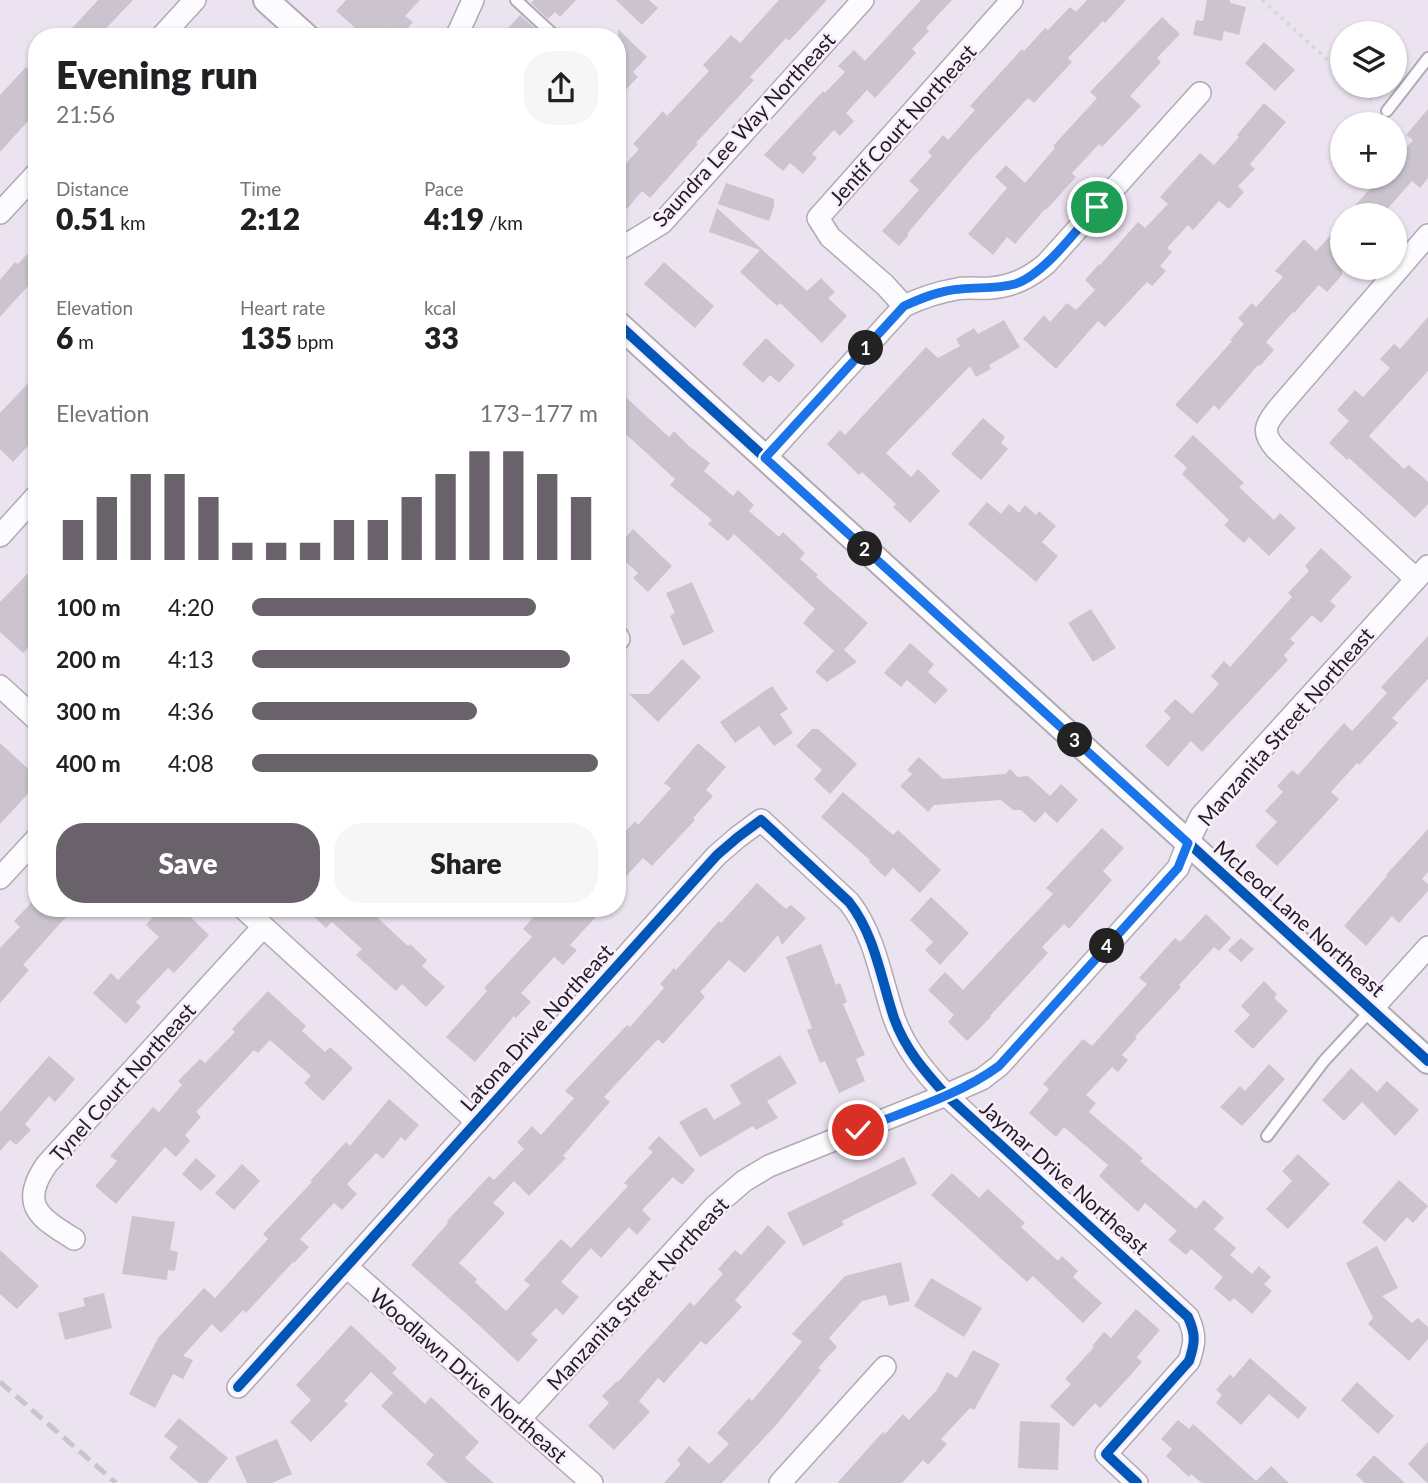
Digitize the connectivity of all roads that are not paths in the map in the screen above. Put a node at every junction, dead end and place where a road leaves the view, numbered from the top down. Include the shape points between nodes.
1 (195, 0) edge
2 (266, 0) edge
3 (473, 0) edge
4 (516, 0) edge
5 (863, 0) edge
6 (1012, 0) edge
7 (169, 28) edge
8 (297, 28) edge
9 (460, 28) edge
10 (546, 28) edge
11 (1428, 58) edge
12 (1200, 93) dead end
13 (1387, 111) dead end
14 (28, 183) edge
15 (0, 213) edge
16 (1428, 235) edge
17 (626, 245) edge
18 (904, 306) junction
19 (626, 331) edge
20 (765, 458) junction
21 (28, 505) edge
22 (0, 536) edge
23 (1422, 573) edge
24 (0, 686) edge
25 (28, 712) edge
26 (761, 820) joint
27 (1188, 843) junction
28 (28, 848) edge
29 (0, 878) edge
30 (252, 917) edge
31 (263, 927) junction
32 (1428, 947) edge
33 (1372, 1009) junction
34 (1428, 1060) edge
35 (946, 1095) junction
36 (477, 1122) junction
37 (1267, 1136) dead end
38 (74, 1239) dead end
39 (346, 1267) junction
40 (885, 1367) dead end
41 (238, 1387) dead end
42 (520, 1419) junction
43 (592, 1483) edge
44 (780, 1483) edge
45 (1137, 1483) edge

1 - 7 street
2 - 8 street
3 - 9 street
4 - 10 lane
5 - 17 street, Saundra Lee Way Northeast via 662,223
6 - 18 street, Jentif Court Northeast via 818,218 830,237
11 - 13 lane
12 - 18 street via 1032,275 1015,284 958,289
14 - 15 street
16 - 23 street via 1269,419 1266,430 1276,449
18 - 20 street
19 - 20 street, McLeod Lane Northeast
20 - 27 street, McLeod Lane Northeast
21 - 22 street
23 - 27 street, Manzanita Street Northeast via 1201,816
24 - 25 street
26 - 35 street, Jaymar Drive Northeast via 860,916 905,1042
26 - 36 street, Latona Drive Northeast via 717,855
27 - 33 street, McLeod Lane Northeast
27 - 35 street, Manzanita Street Northeast via 1178,868 999,1066
28 - 29 street
30 - 31 street
31 - 36 street
31 - 38 street, Tynel Court Northeast via 39,1175 34,1202 38,1213
32 - 33 street
33 - 34 street, McLeod Lane Northeast
33 - 37 lane via 1324,1061
35 - 42 street, Manzanita Street Northeast via 769,1166 744,1181 714,1206
35 - 45 street, Jaymar Drive Northeast via 1188,1317 1194,1330 1189,1361 1106,1454
36 - 39 street, Latona Drive Northeast
39 - 41 street, Latona Drive Northeast
39 - 42 street, Woodlawn Drive Northeast
40 - 44 street
42 - 43 street, Woodlawn Drive Northeast

